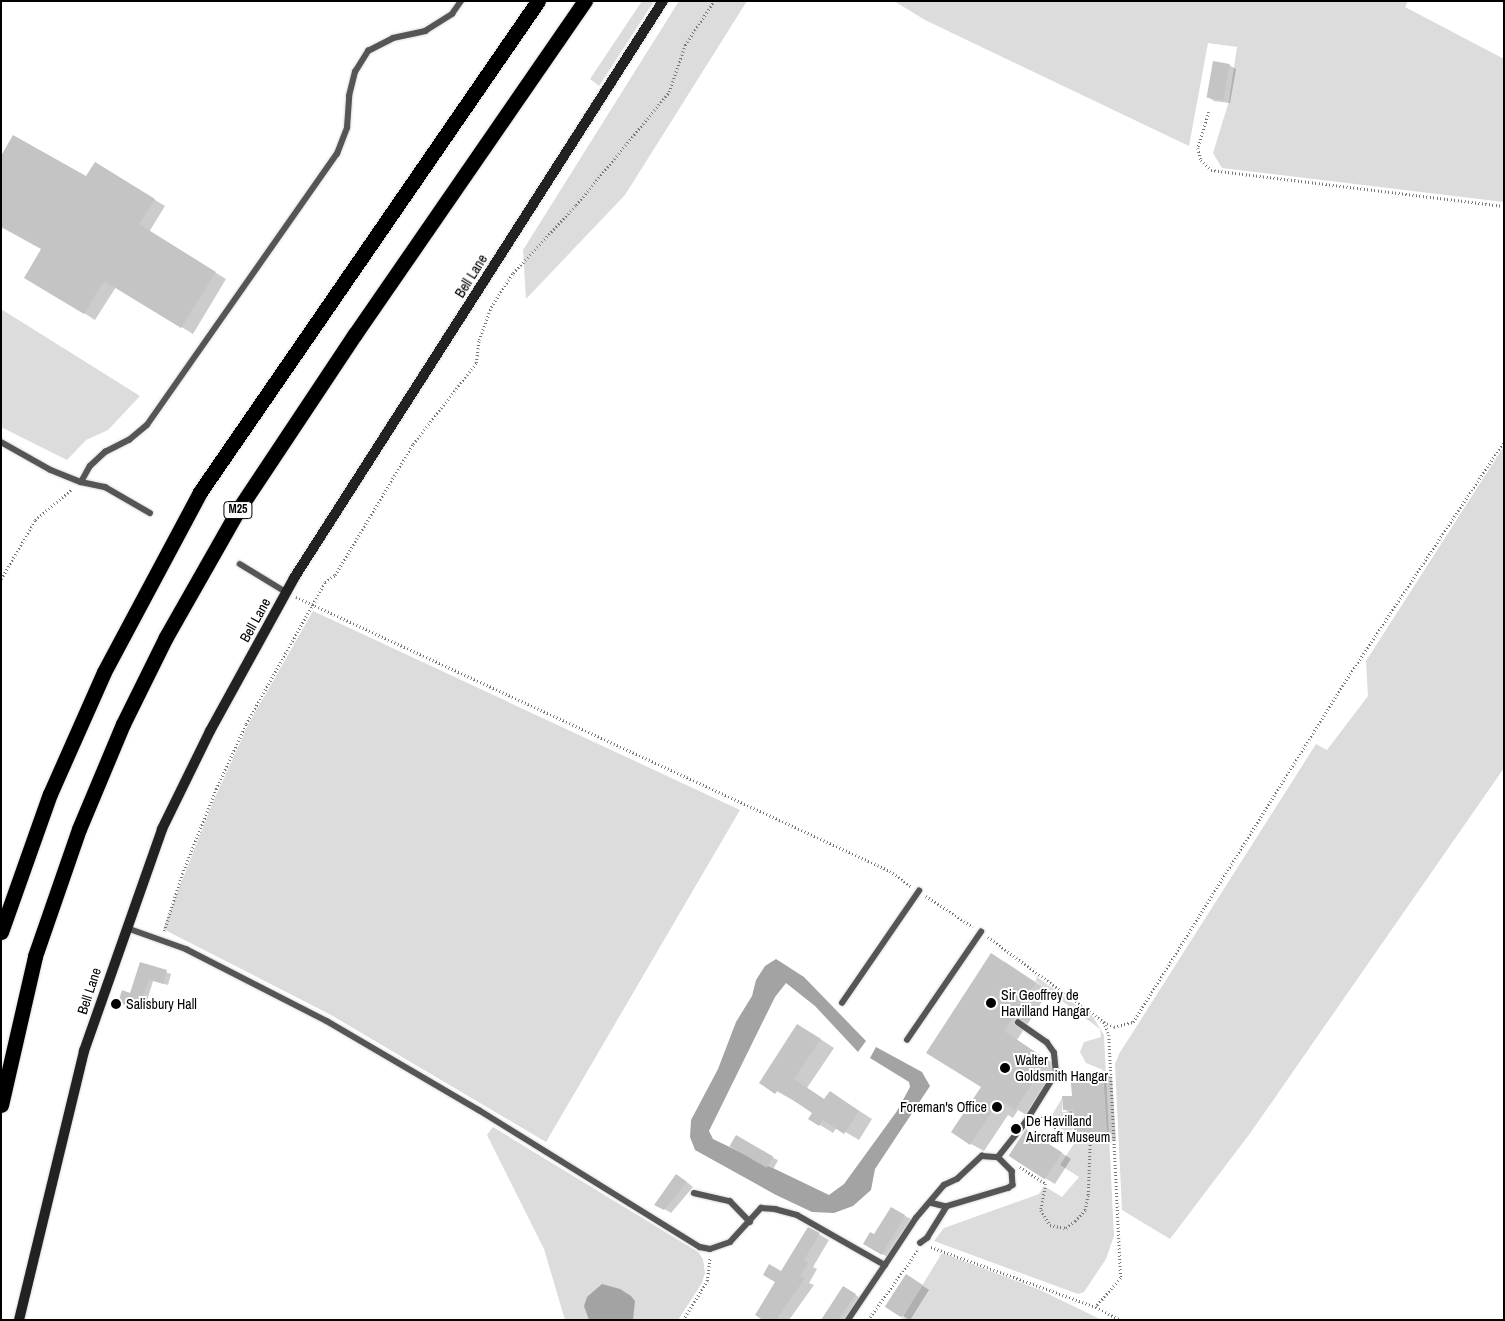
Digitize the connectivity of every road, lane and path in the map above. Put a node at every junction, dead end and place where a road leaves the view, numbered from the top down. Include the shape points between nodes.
1 (461, 1) edge
2 (538, 1) edge
3 (585, 1) edge
4 (663, 1) edge
5 (714, 1) edge
6 (1209, 112) dead end
7 (1504, 206) edge
8 (1504, 441) edge
9 (1, 442) edge
10 (81, 482) junction
11 (150, 513) dead end
12 (240, 564) dead end
13 (1, 579) edge
14 (286, 592) junction
15 (313, 606) junction
16 (890, 871) dead end
17 (919, 891) dead end
18 (125, 927) junction
19 (1, 932) edge
20 (981, 932) dead end
21 (160, 939) junction
22 (842, 1003) dead end
23 (1104, 1022) dead end
24 (1018, 1023) dead end
25 (906, 1040) dead end
26 (1, 1105) edge
27 (1032, 1112) junction
28 (1090, 1136) dead end
29 (1090, 1141) junction
30 (998, 1157) junction
31 (1037, 1178) dead end
32 (694, 1192) dead end
33 (930, 1203) junction
34 (946, 1207) junction
35 (750, 1222) junction
36 (920, 1243) dead end
37 (710, 1249) junction
38 (885, 1265) junction
39 (19, 1320) edge
40 (683, 1320) edge
41 (848, 1320) edge
42 (868, 1320) edge
43 (1120, 1320) edge

1 - 10 lane via 452,14 425,31 393,38 368,51 355,72 349,96 347,128 337,154 147,425 129,440 105,452 90,466
2 - 19 highway via 200,492 104,672 50,794
3 - 26 highway, M25 via 238,510 166,637 123,724 76,838 34,956
4 - 14 main road, Bell Lane
5 - 15 path via 685,45 669,92 576,205 513,273 491,307 479,340 476,363 413,444
6 - 7 path via 1198,148 1200,160 1211,170
8 - 23 path via 1342,686 1133,1022 1114,1027
9 - 10 lane via 51,470
10 - 11 lane via 105,487
10 - 13 path via 35,520
12 - 14 lane
14 - 15 path
14 - 18 main road, Bell Lane via 210,731 162,829
15 - 16 path
15 - 21 path via 246,724 216,789
17 - 22 lane
18 - 21 lane
18 - 39 main road, Bell Lane via 84,1051
20 - 25 lane
21 - 37 lane via 242,976 344,1030 496,1120 686,1241
24 - 27 lane via 1047,1044 1057,1064 1056,1073
27 - 29 path via 1073,1140
27 - 30 lane
28 - 29 path
29 - 31 path via 1085,1210 1066,1228 1050,1225 1041,1210 1046,1184
30 - 33 lane via 982,1156 957,1179 944,1185
30 - 34 lane via 1012,1170 1013,1185
32 - 35 lane via 730,1201
33 - 34 lane
33 - 38 lane
34 - 36 lane via 927,1238
35 - 37 lane via 730,1242
35 - 38 lane via 762,1208 797,1215
37 - 40 path via 707,1281
38 - 41 lane
42 - 43 path via 910,1257 923,1244 1096,1307

